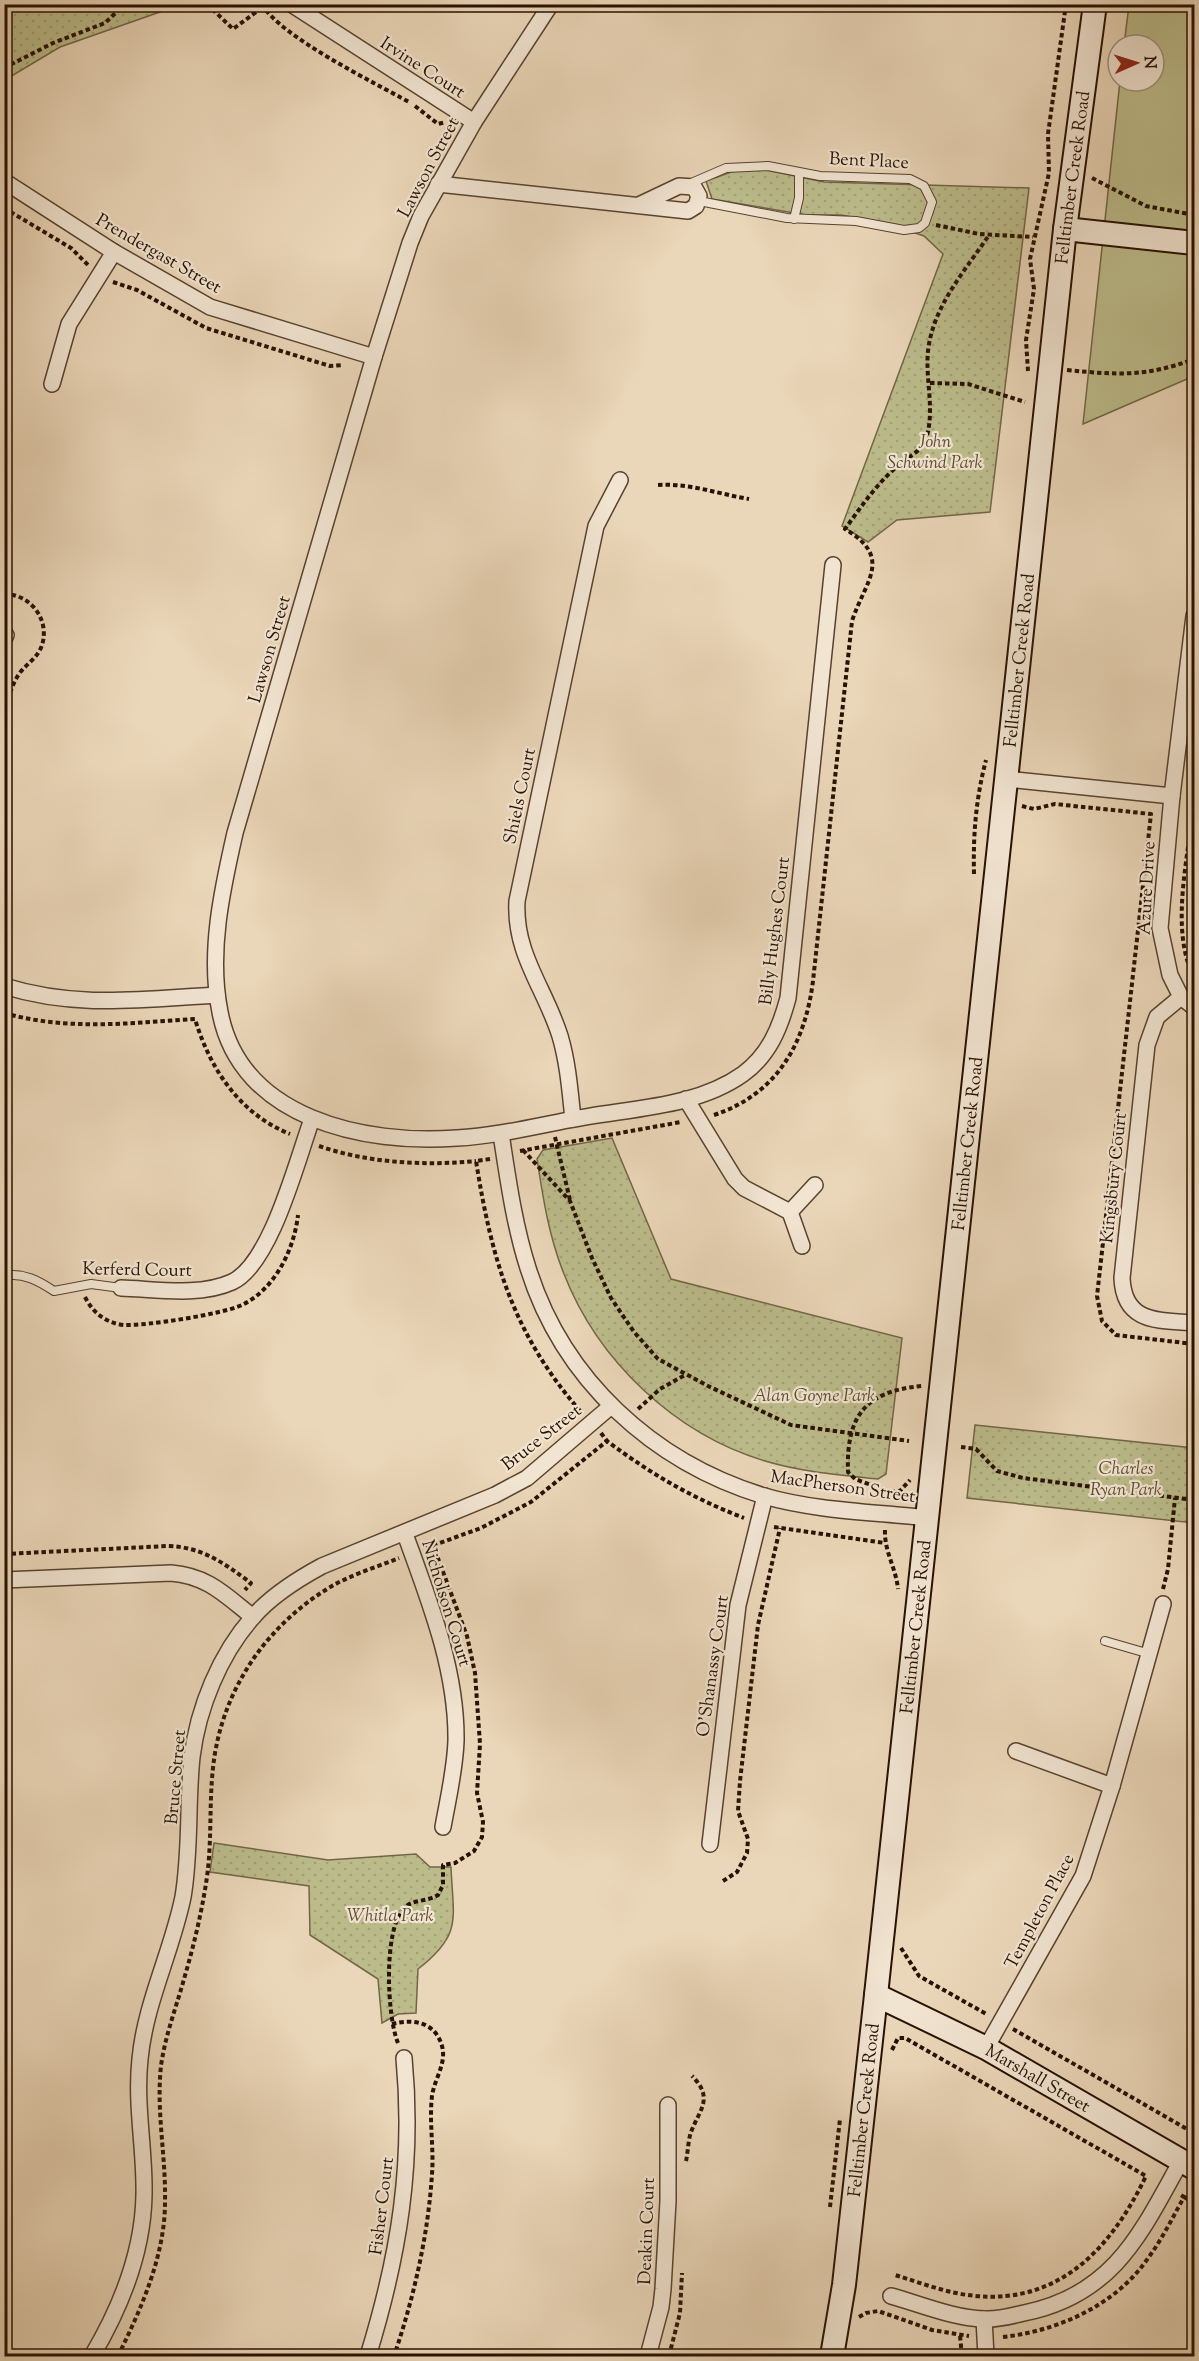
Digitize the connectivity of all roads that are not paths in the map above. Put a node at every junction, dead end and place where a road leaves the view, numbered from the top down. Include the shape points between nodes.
1 (291, 4) edge
2 (551, 4) edge
3 (1095, 4) edge
4 (474, 122) junction
5 (799, 173) junction
6 (4, 181) edge
7 (438, 184) junction
8 (688, 185) junction
9 (699, 201) junction
10 (639, 205) junction
11 (794, 219) junction
12 (1065, 229) junction
13 (1194, 243) edge
14 (114, 252) junction
15 (374, 357) junction
16 (52, 384) dead end
17 (620, 480) dead end
18 (832, 565) dead end
19 (1194, 616) edge
20 (1006, 779) junction
21 (1172, 796) junction
22 (4, 986) edge
23 (217, 994) junction
24 (1181, 997) junction
25 (1194, 1007) edge
26 (686, 1099) junction
27 (312, 1119) junction
28 (573, 1119) junction
29 (505, 1133) junction
30 (815, 1185) dead end
31 (790, 1212) junction
32 (802, 1246) dead end
33 (4, 1276) edge
34 (121, 1288) joint
35 (1194, 1323) edge
36 (610, 1407) junction
37 (765, 1496) junction
38 (927, 1518) junction
39 (405, 1534) junction
40 (4, 1580) edge
41 (1163, 1604) road end
42 (253, 1617) junction
43 (1105, 1641) dead end
44 (1150, 1654) junction
45 (1016, 1751) dead end
46 (1112, 1786) junction
47 (442, 1827) dead end
48 (710, 1844) dead end
49 (876, 1995) junction
50 (986, 2048) junction
51 (404, 2058) road end
52 (668, 2105) dead end
53 (1188, 2164) edge
54 (844, 2285) junction
55 (891, 2296) dead end
56 (984, 2319) junction
57 (92, 2356) edge
58 (368, 2356) edge
59 (648, 2356) edge
60 (832, 2356) edge
61 (842, 2356) edge
62 (986, 2356) edge

1 - 4 street, Irvine Court
2 - 4 street, Lawson Street
3 - 12 main road, Felltimber Creek Road
4 - 7 street, Lawson Street
5 - 8 lane, Bent Place via 768,166 733,167 714,171
5 - 11 lane
5 - 11 lane, Bent Place via 915,181 931,197 930,213 919,228 904,230 849,220
6 - 14 street, Prendergast Street
7 - 10 street, Bent Place
7 - 15 street, Lawson Street via 410,243
8 - 9 street via 697,191
8 - 10 street, Bent Place
9 - 10 street, Bent Place via 688,211
9 - 11 lane, Bent Place
12 - 13 main road
12 - 20 main road, Felltimber Creek Road via 1039,369
14 - 15 street, Prendergast Street via 210,307
14 - 16 street via 69,324
15 - 23 street, Lawson Street via 235,833 223,886
17 - 28 street, Shiels Court via 596,526 517,901 516,922 522,948 560,1035
18 - 26 street, Billy Hughes Court via 788,998 780,1026 766,1052 743,1074
19 - 21 street, Azure Drive
20 - 21 street
20 - 38 main road, Felltimber Creek Road
21 - 24 street, Azure Drive via 1160,928 1170,975
22 - 23 street via 52,999 82,1002
23 - 27 street, Lawson Street via 230,1043 245,1070 265,1091
24 - 25 street, Azure Drive
24 - 35 street, Kingsbury Court via 1157,1017 1149,1035 1122,1278 1127,1303 1136,1312 1156,1320
26 - 28 street, Billy Hughes Court
26 - 31 street via 735,1179 744,1188
27 - 29 street, Lawson Street via 407,1139
27 - 34 street, Kerferd Court via 268,1242 252,1266 232,1282 200,1290
28 - 29 street, Billy Hughes Court
29 - 36 street, MacPherson Street via 505,1158 528,1269 565,1346
30 - 31 street
31 - 32 street
33 - 34 lane, Kerferd Court via 37,1280 54,1291 91,1284
36 - 37 street, MacPherson Street via 650,1440 688,1464
36 - 39 street, Bruce Street via 527,1478
37 - 38 street, MacPherson Street
37 - 48 street, O'Shanassy Court via 738,1605
38 - 49 main road, Felltimber Creek Road
39 - 42 street, Bruce Street via 298,1579
39 - 47 street, Nicholson Court via 441,1640 454,1706 455,1757
40 - 42 street via 190,1574 212,1584
41 - 44 street, Templeton Place
42 - 57 street, Bruce Street via 226,1656 197,1728 183,1897 140,2056 144,2193 139,2236 126,2291
43 - 44 lane
44 - 46 street, Templeton Place
45 - 46 street
46 - 50 street, Templeton Place via 1083,1876
49 - 50 main road, Marshall Street
49 - 54 main road, Felltimber Creek Road
50 - 53 main road, Marshall Street
51 - 58 street, Fisher Court via 408,2116 404,2200 392,2273
52 - 59 street, Deakin Court via 663,2289
53 - 56 street via 1116,2266 1064,2302
54 - 60 main road, Felltimber Creek Road
54 - 61 main road, Felltimber Creek Road
55 - 56 street
56 - 62 street

